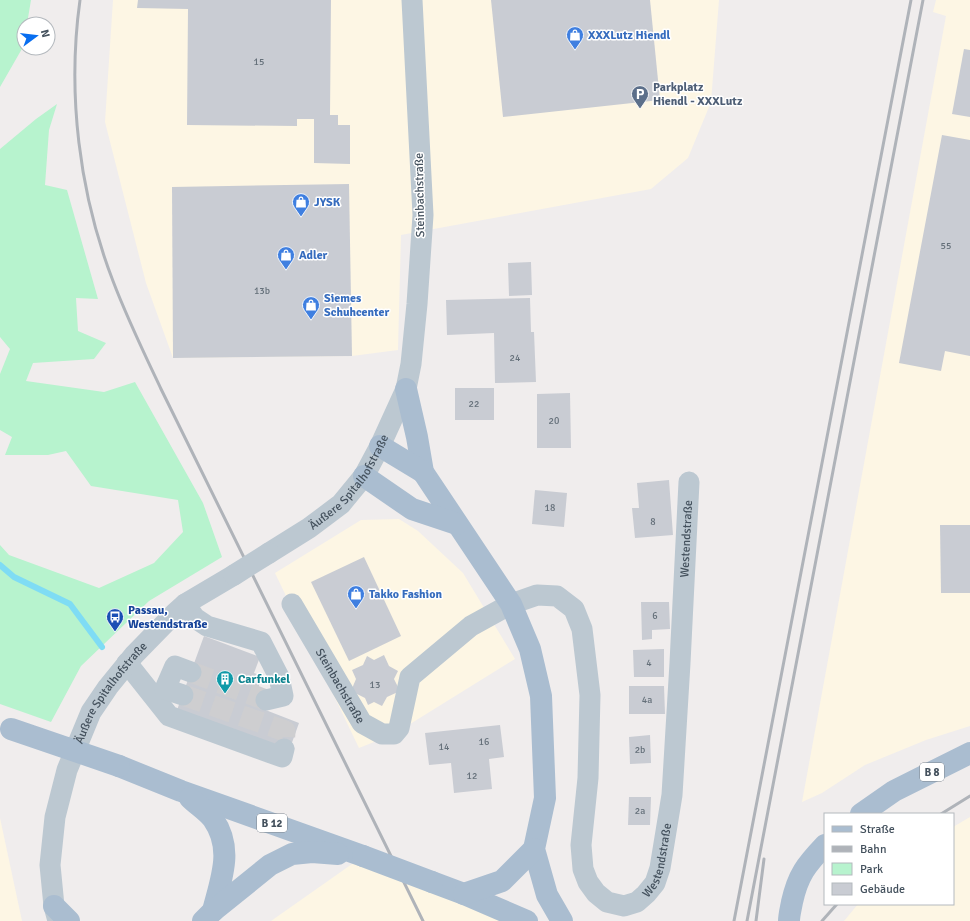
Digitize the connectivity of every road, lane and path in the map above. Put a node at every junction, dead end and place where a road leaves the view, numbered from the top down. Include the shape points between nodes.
1 (412, 0) edge
2 (406, 389) junction
3 (380, 446) junction
4 (423, 472) junction
5 (364, 476) junction
6 (689, 482) dead end
7 (457, 524) junction
8 (185, 604) junction
9 (292, 604) dead end
10 (511, 604) junction
11 (127, 663) junction
12 (191, 672) tunnel mouth
13 (182, 695) tunnel mouth
14 (266, 700) tunnel mouth
15 (5, 727) edge
16 (284, 749) dead end
17 (970, 753) edge
18 (181, 791) junction
19 (862, 813) edge
20 (824, 846) edge
21 (534, 848) junction
22 (363, 856) junction
23 (464, 894) junction
24 (61, 916) edge
25 (208, 916) edge
26 (527, 921) edge
27 (562, 921) edge
28 (789, 921) edge

1 - 2 street, Steinbachstraße via 423,215 414,334
2 - 3 street, Äußere Spitalhofstraße
2 - 4 main road
3 - 4 main road
3 - 5 street, Äußere Spitalhofstraße
4 - 7 main road
5 - 7 main road via 412,509
5 - 8 street, Äußere Spitalhofstraße, bridge via 341,504 309,528
6 - 10 street, Westendstraße via 672,795 660,868 646,894 637,902 624,906 607,902 596,893 583,869 581,845 588,778 590,695 582,630 574,609 557,596 537,595
7 - 10 main road
8 - 11 street, Äußere Spitalhofstraße
8 - 14 street via 195,618 207,626 261,642 279,678 283,696
9 - 10 street, Steinbachstraße via 362,723 382,734 394,734 399,728 410,677 471,626
10 - 21 main road via 530,649 541,696 545,798
11 - 16 street via 169,716 282,757
11 - 24 street, Äußere Spitalhofstraße via 91,712 67,770 55,817 50,865
12 - 13 street via 175,666 165,689
15 - 18 main road, B 12, bridge via 119,766
17 - 19 main road, B 8 via 894,792
18 - 22 main road, B 12
18 - 25 main road via 212,818 222,837 225,864
20 - 28 main road via 801,874
21 - 23 main road via 502,881
21 - 27 main road via 547,895
22 - 23 main road, B 12, bridge
22 - 25 main road via 312,852 292,854 270,865
23 - 26 main road, B 12

